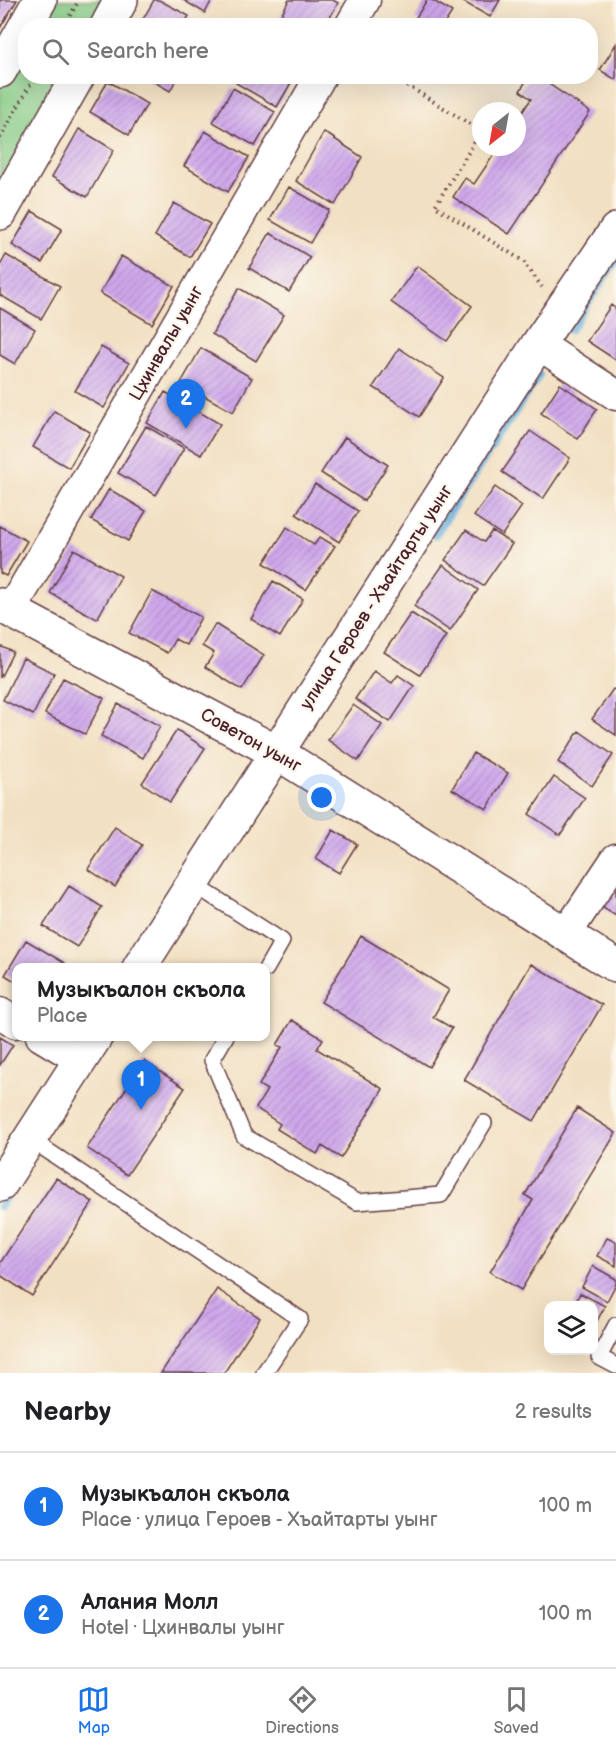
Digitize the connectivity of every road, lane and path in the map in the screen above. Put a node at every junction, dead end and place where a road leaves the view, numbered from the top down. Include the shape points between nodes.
1 (40, 0) edge
2 (79, 0) edge
3 (121, 0) edge
4 (365, 0) edge
5 (30, 18) edge
6 (69, 18) edge
7 (111, 18) edge
8 (355, 18) edge
9 (18, 38) edge
10 (0, 70) edge
11 (30, 84) edge
12 (73, 84) edge
13 (316, 84) edge
14 (406, 84) edge
15 (472, 125) edge
16 (0, 138) edge
17 (472, 146) edge
18 (0, 213) edge
19 (616, 230) edge
20 (560, 312) junction
21 (538, 344) junction
22 (616, 395) edge
23 (5, 608) edge
24 (276, 752) junction
25 (616, 859) edge
26 (192, 883) junction
27 (566, 934) junction
28 (142, 963) edge
29 (269, 963) edge
30 (616, 966) edge
31 (61, 1041) edge
32 (223, 1041) edge
33 (88, 1048) edge
34 (484, 1123) dead end
35 (30, 1139) junction
36 (0, 1185) edge
37 (616, 1324) edge
38 (616, 1366) edge
39 (264, 1373) edge

1 - 5 street
2 - 6 path
3 - 7 street
4 - 8 street
9 - 10 street
11 - 16 path
12 - 18 street
13 - 23 street, Цхинвалы уынг
14 - 15 path
17 - 20 path via 435,206 523,261
19 - 20 street, улица Героев - Хъайтарты уынг
20 - 21 street, улица Героев - Хъайтарты уынг
21 - 22 street
21 - 24 street, улица Героев - Хъайтарты уынг
23 - 24 street, Советон уынг
24 - 26 street, улица Героев - Хъайтарты уынг
24 - 27 street, Советон уынг
25 - 27 street
26 - 28 street, улица Героев - Хъайтарты уынг
26 - 29 lane via 282,941
27 - 30 street, Советон уынг
31 - 33 street
32 - 34 lane via 212,1060 244,1136 357,1202 441,1195
33 - 35 street
35 - 36 street
35 - 39 lane via 300,1319
37 - 38 lane via 600,1357

